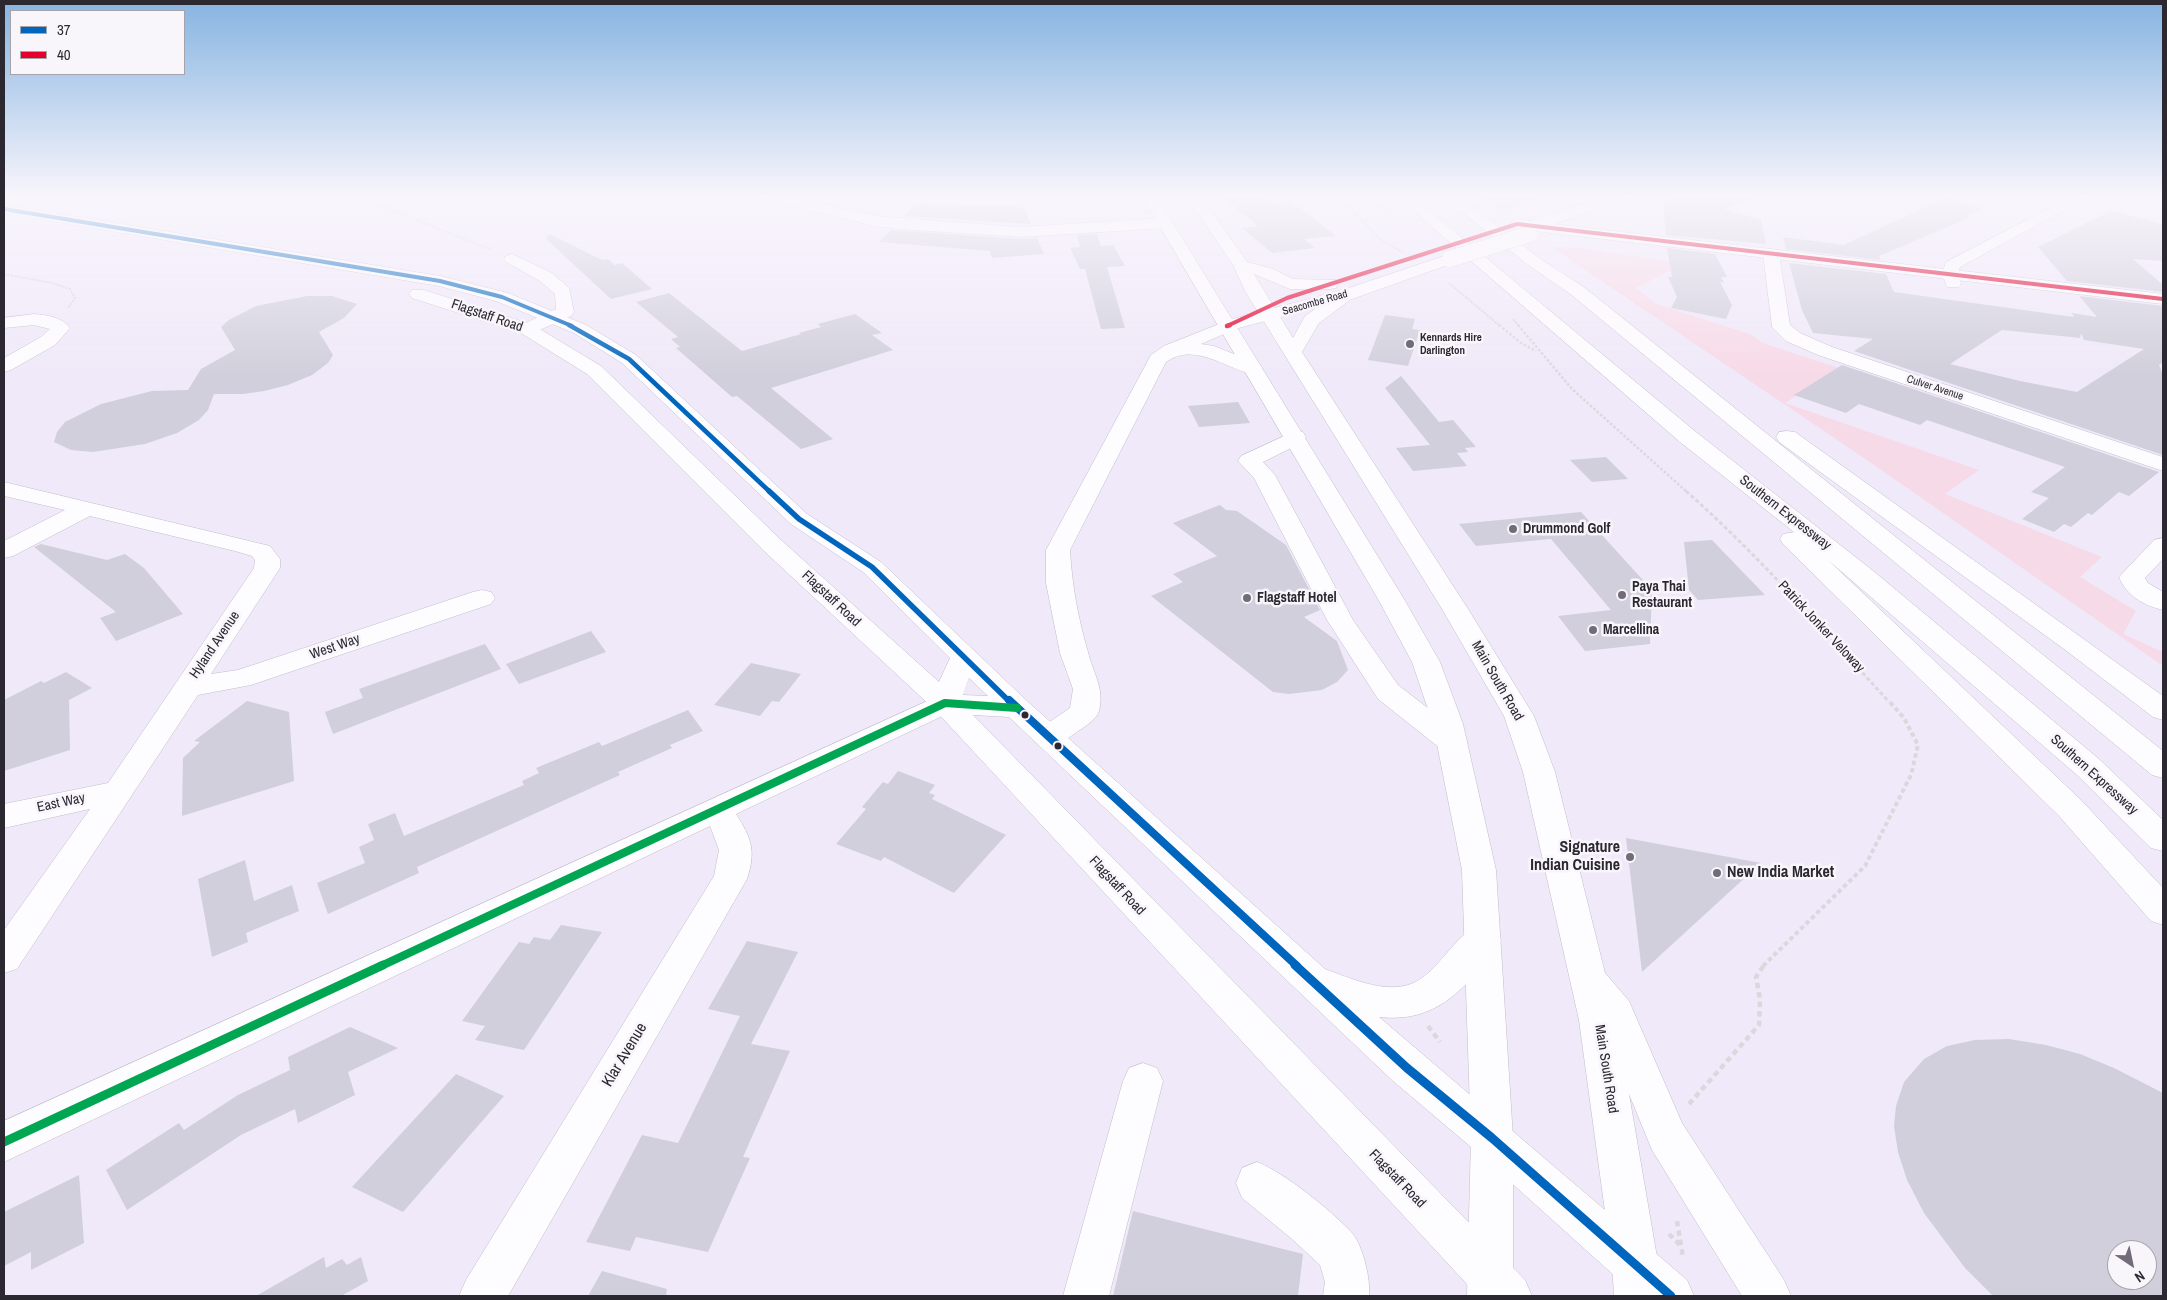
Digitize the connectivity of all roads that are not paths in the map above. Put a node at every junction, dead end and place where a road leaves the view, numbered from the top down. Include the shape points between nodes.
1 (210, 255) edge
2 (281, 255) edge
3 (1185, 255) edge
4 (1234, 255) edge
5 (1442, 255) edge
6 (1473, 255) edge
7 (1525, 255) edge
8 (1736, 255) edge
9 (1972, 255) edge
10 (1771, 258) junction
11 (512, 259) road end
12 (1416, 264) junction
13 (1241, 265) junction
14 (1951, 278) junction
15 (1330, 284) junction
16 (1579, 292) junction
17 (1349, 294) junction
18 (2163, 299) edge
19 (2163, 308) edge
20 (1267, 311) junction
21 (555, 318) junction
22 (4, 322) edge
23 (1227, 326) junction
24 (527, 329) junction
25 (1171, 350) junction
26 (1293, 351) junction
27 (4, 366) edge
28 (1252, 368) junction
29 (1295, 437) junction
30 (1688, 437) junction
31 (2163, 464) edge
32 (4, 489) edge
33 (86, 509) junction
34 (2163, 546) edge
35 (4, 551) edge
36 (482, 598) dead end
37 (2163, 602) edge
38 (964, 657) junction
39 (186, 687) junction
40 (945, 703) junction
41 (1017, 708) junction
42 (2163, 710) edge
43 (1050, 736) junction
44 (1452, 742) junction
45 (2163, 766) edge
46 (118, 793) junction
47 (717, 810) junction
48 (4, 816) edge
49 (2163, 839) edge
50 (2163, 911) edge
51 (1482, 940) junction
52 (4, 958) edge
53 (1586, 974) junction
54 (1314, 981) junction
55 (1143, 1081) dead end
56 (1492, 1138) junction
57 (4, 1142) edge
58 (1257, 1184) dead end
59 (1636, 1280) edge
60 (1678, 1282) edge
61 (1496, 1289) edge
62 (482, 1296) edge
63 (1086, 1296) edge
64 (1346, 1296) edge
65 (1768, 1296) edge

1 - 24 main road, Flagstaff Road via 361,280 434,298
2 - 21 main road, Flagstaff Road via 440,281 502,297
3 - 23 main road
4 - 13 main road, Main South Road
5 - 12 main road, Seacombe Road, bridge
6 - 30 main road, Southern Expressway
7 - 16 main road
8 - 10 main road
9 - 14 main road via 1952,265
10 - 14 main road
10 - 31 main road, Culver Avenue via 1781,327 1792,337 1825,351
11 - 21 main road via 546,277 563,292 565,312
12 - 15 main road, Seacombe Road
12 - 17 main road, Seacombe Road
13 - 15 main road via 1290,284
13 - 20 main road, Main South Road
14 - 18 main road
14 - 19 main road
15 - 20 main road, Seacombe Road
16 - 42 main road via 1747,406
16 - 45 main road
17 - 20 main road, Seacombe Road
17 - 26 main road via 1311,320
20 - 23 main road, Seacombe Road
20 - 26 main road, Main South Road
21 - 24 main road
21 - 38 main road, Flagstaff Road via 580,329 629,360 799,519 872,567
22 - 27 main road via 52,321 61,328 48,340
23 - 25 main road, Seacombe Road
23 - 28 main road
24 - 40 main road, Flagstaff Road via 594,370 772,545
25 - 28 main road via 1207,350
25 - 43 main road, Seacombe Road via 1154,365 1058,550 1059,583 1074,652 1087,689 1084,712
26 - 53 main road, Main South Road via 1519,716 1539,772
28 - 29 main road
29 - 44 main road via 1426,662
29 - 44 main road via 1250,461 1264,475 1340,620 1388,692
30 - 49 main road, Southern Expressway via 1870,581 2088,767
30 - 50 main road via 2005,743 2070,808
32 - 33 main road, Hyland Avenue
33 - 35 main road
33 - 39 main road, Hyland Avenue via 248,547 261,551 268,558 267,568
34 - 37 main road via 2132,577 2137,588
36 - 39 main road, West Way via 240,679
38 - 40 main road
38 - 41 main road, Flagstaff Road
39 - 46 main road, Hyland Avenue
40 - 41 main road
40 - 47 main road
40 - 61 main road, Flagstaff Road
41 - 43 main road, Flagstaff Road
43 - 54 main road, Flagstaff Road
44 - 51 main road via 1479,870
46 - 48 main road, East Way
46 - 52 main road, Hyland Avenue
47 - 57 main road
47 - 62 main road, Klar Avenue via 734,837 737,859 730,879
51 - 54 main road via 1435,990 1411,1000 1374,1001
51 - 56 main road
53 - 59 main road, Main South Road via 1598,1020
53 - 65 main road via 1616,1013 1667,1136
54 - 56 main road, Flagstaff Road via 1407,1068
55 - 63 main road
56 - 59 main road, Flagstaff Road
56 - 61 main road
58 - 64 main road via 1338,1251 1348,1282
59 - 60 main road, Flagstaff Road

